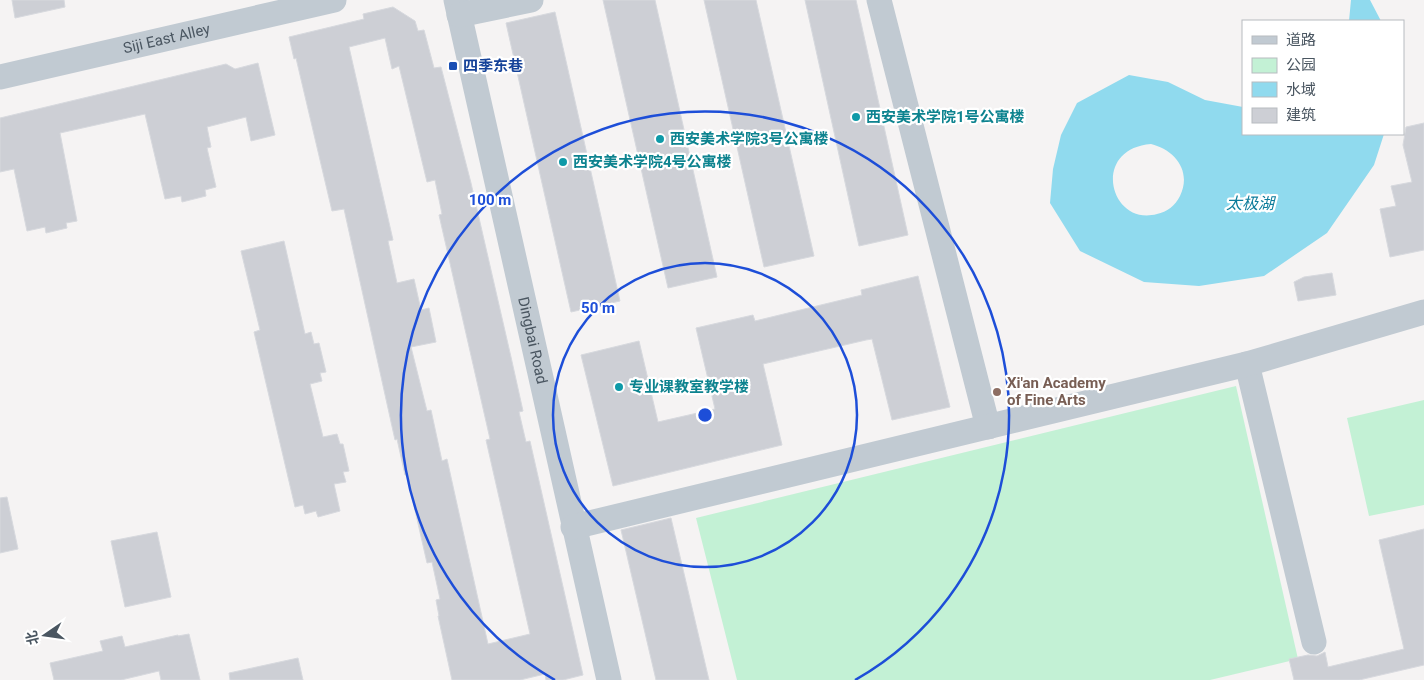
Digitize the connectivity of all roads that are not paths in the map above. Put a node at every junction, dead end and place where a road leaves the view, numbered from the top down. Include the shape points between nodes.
1 (334, 0) edge
2 (531, 0) edge
3 (879, 0) edge
4 (458, 8) edge
5 (0, 76) edge
6 (1424, 312) edge
7 (1248, 364) junction
8 (988, 427) junction
9 (573, 527) junction
10 (1314, 642) dead end
11 (608, 680) edge

1 - 5 street, Siji East Alley
2 - 4 street
3 - 8 street
4 - 9 street, Dingbai Road
6 - 7 street
7 - 8 street
7 - 10 street
8 - 9 street
9 - 11 street, Dingbai Road

